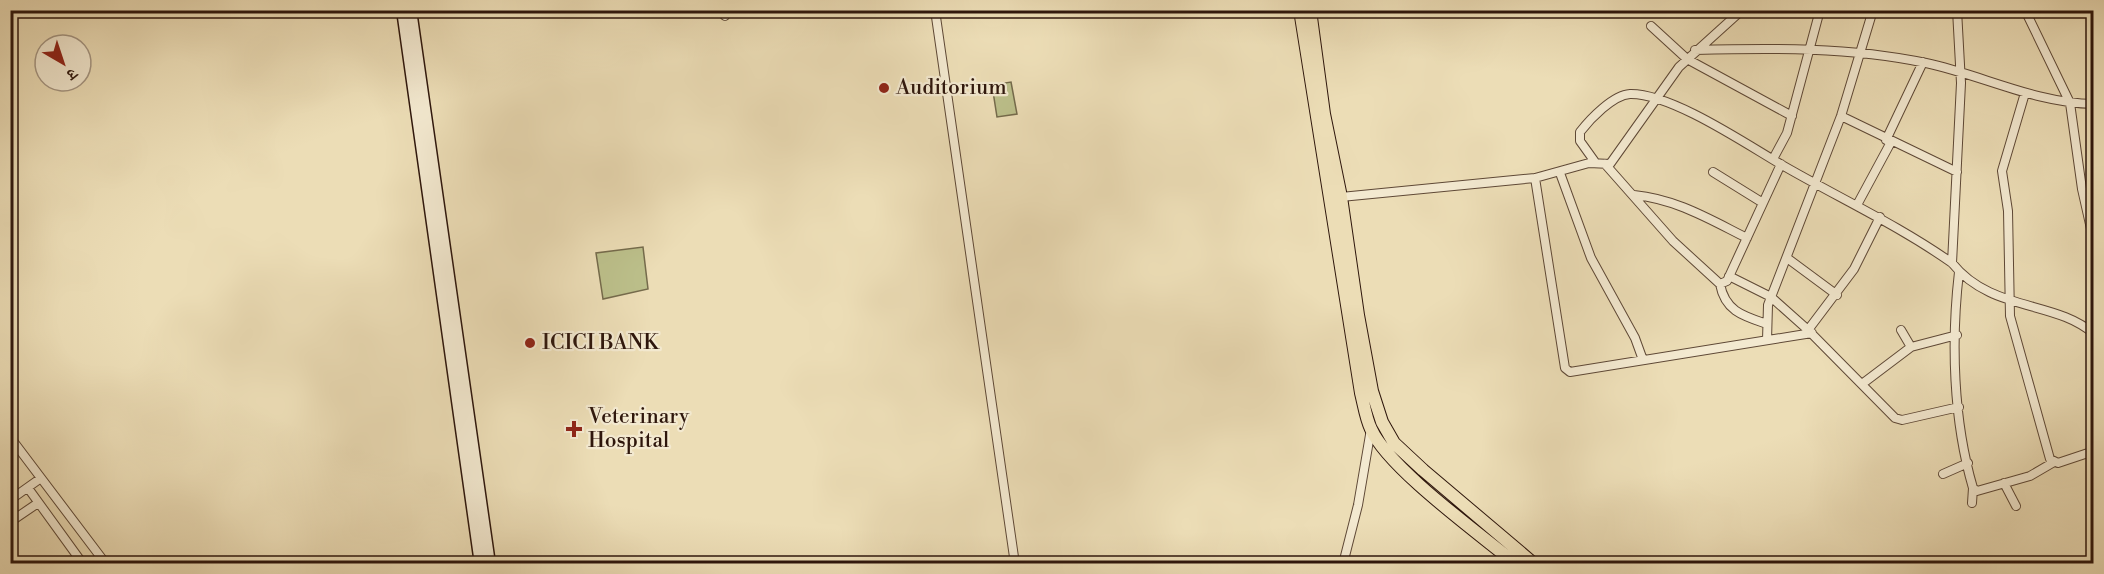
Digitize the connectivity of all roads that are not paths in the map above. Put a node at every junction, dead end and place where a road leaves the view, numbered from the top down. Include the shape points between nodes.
1 (402, 10) edge
2 (411, 10) edge
3 (935, 10) edge
4 (1300, 10) edge
5 (1310, 10) edge
6 (1742, 10) edge
7 (1820, 10) edge
8 (1873, 10) edge
9 (2025, 10) edge
10 (1955, 11) edge
11 (1651, 26) dead end
12 (1695, 50) junction
13 (1808, 50) junction
14 (1860, 55) junction
15 (1687, 59) junction
16 (1923, 62) junction
17 (1960, 71) junction
18 (2025, 93) junction
19 (1654, 99) junction
20 (2070, 103) junction
21 (2094, 104) edge
22 (1792, 116) junction
23 (1841, 116) junction
24 (1888, 141) junction
25 (1773, 159) junction
26 (1595, 162) junction
27 (1605, 164) junction
28 (1781, 165) junction
29 (1713, 172) dead end
30 (1957, 172) junction
31 (1560, 173) junction
32 (1535, 178) junction
33 (1817, 184) junction
34 (1634, 195) junction
35 (1341, 197) junction
36 (1763, 203) junction
37 (1857, 205) junction
38 (1880, 217) junction
39 (1747, 238) junction
40 (2094, 242) edge
41 (1787, 258) junction
42 (1952, 263) junction
43 (1959, 272) junction
44 (1729, 276) junction
45 (1720, 284) junction
46 (1837, 295) junction
47 (1771, 297) junction
48 (2009, 301) junction
49 (1767, 324) junction
50 (1901, 330) dead end
51 (1810, 332) junction
52 (2093, 332) edge
53 (1957, 335) junction
54 (1767, 340) junction
55 (1911, 347) junction
56 (1643, 360) junction
57 (1862, 384) junction
58 (1959, 407) junction
59 (1371, 429) junction
60 (10, 437) edge
61 (2094, 451) edge
62 (2054, 462) junction
63 (1968, 463) junction
64 (1943, 474) dead end
65 (41, 478) junction
66 (2004, 483) junction
67 (1973, 488) junction
68 (28, 489) junction
69 (10, 500) edge
70 (38, 503) junction
71 (1972, 503) dead end
72 (2016, 506) dead end
73 (10, 522) edge
74 (83, 564) edge
75 (106, 564) edge
76 (480, 564) edge
77 (490, 564) edge
78 (1015, 564) edge
79 (1343, 564) edge
80 (1516, 564) edge
81 (1534, 564) edge

1 - 76 street
2 - 77 street
3 - 78 street
4 - 59 main road via 1361,393
5 - 35 main road via 1324,114
6 - 12 street
7 - 13 street
8 - 14 street
9 - 20 street
10 - 17 street
11 - 15 street
12 - 13 street
12 - 15 street
13 - 14 street
13 - 22 street
14 - 16 street
14 - 23 street
15 - 19 street
15 - 22 street
16 - 17 street
16 - 24 street
17 - 18 street
17 - 30 street
18 - 20 street
18 - 48 street via 2002,171 2008,211
19 - 25 street
19 - 26 street via 1628,94 1584,126 1580,141
19 - 27 street via 1614,161
20 - 21 street
20 - 40 street
22 - 25 street
23 - 24 street
23 - 33 street
24 - 30 street
24 - 37 street
25 - 28 street
26 - 27 street
26 - 31 street
27 - 34 street
28 - 33 street
28 - 36 street
29 - 36 street
30 - 42 street
31 - 32 street
31 - 56 street via 1591,258
32 - 35 street
32 - 56 street via 1565,368 1575,373
33 - 37 street
33 - 41 street
34 - 39 street via 1679,204
34 - 45 street via 1673,240
35 - 81 main road via 1358,315 1382,422 1394,443
36 - 39 street
37 - 38 street
38 - 42 street
38 - 46 street
39 - 44 street
41 - 46 street
41 - 47 street
42 - 43 street
43 - 48 street
43 - 53 street via 1955,302
44 - 45 street
44 - 47 street
45 - 49 street via 1734,311
46 - 51 street
47 - 49 street
47 - 51 street
48 - 52 street via 2067,319
48 - 62 street via 2028,387
49 - 54 street
50 - 55 street
51 - 54 street
51 - 57 street
53 - 55 street
53 - 58 street
54 - 56 street
55 - 57 street
57 - 58 street via 1899,420
58 - 63 street
59 - 79 street
59 - 80 main road via 1386,452 1416,480
60 - 65 street
61 - 62 street
62 - 66 street via 2030,476
63 - 64 street
63 - 67 street
65 - 68 street
65 - 75 street
66 - 67 street via 1977,491
66 - 72 street
67 - 71 street
68 - 69 street
68 - 70 street
70 - 73 street
70 - 74 street

